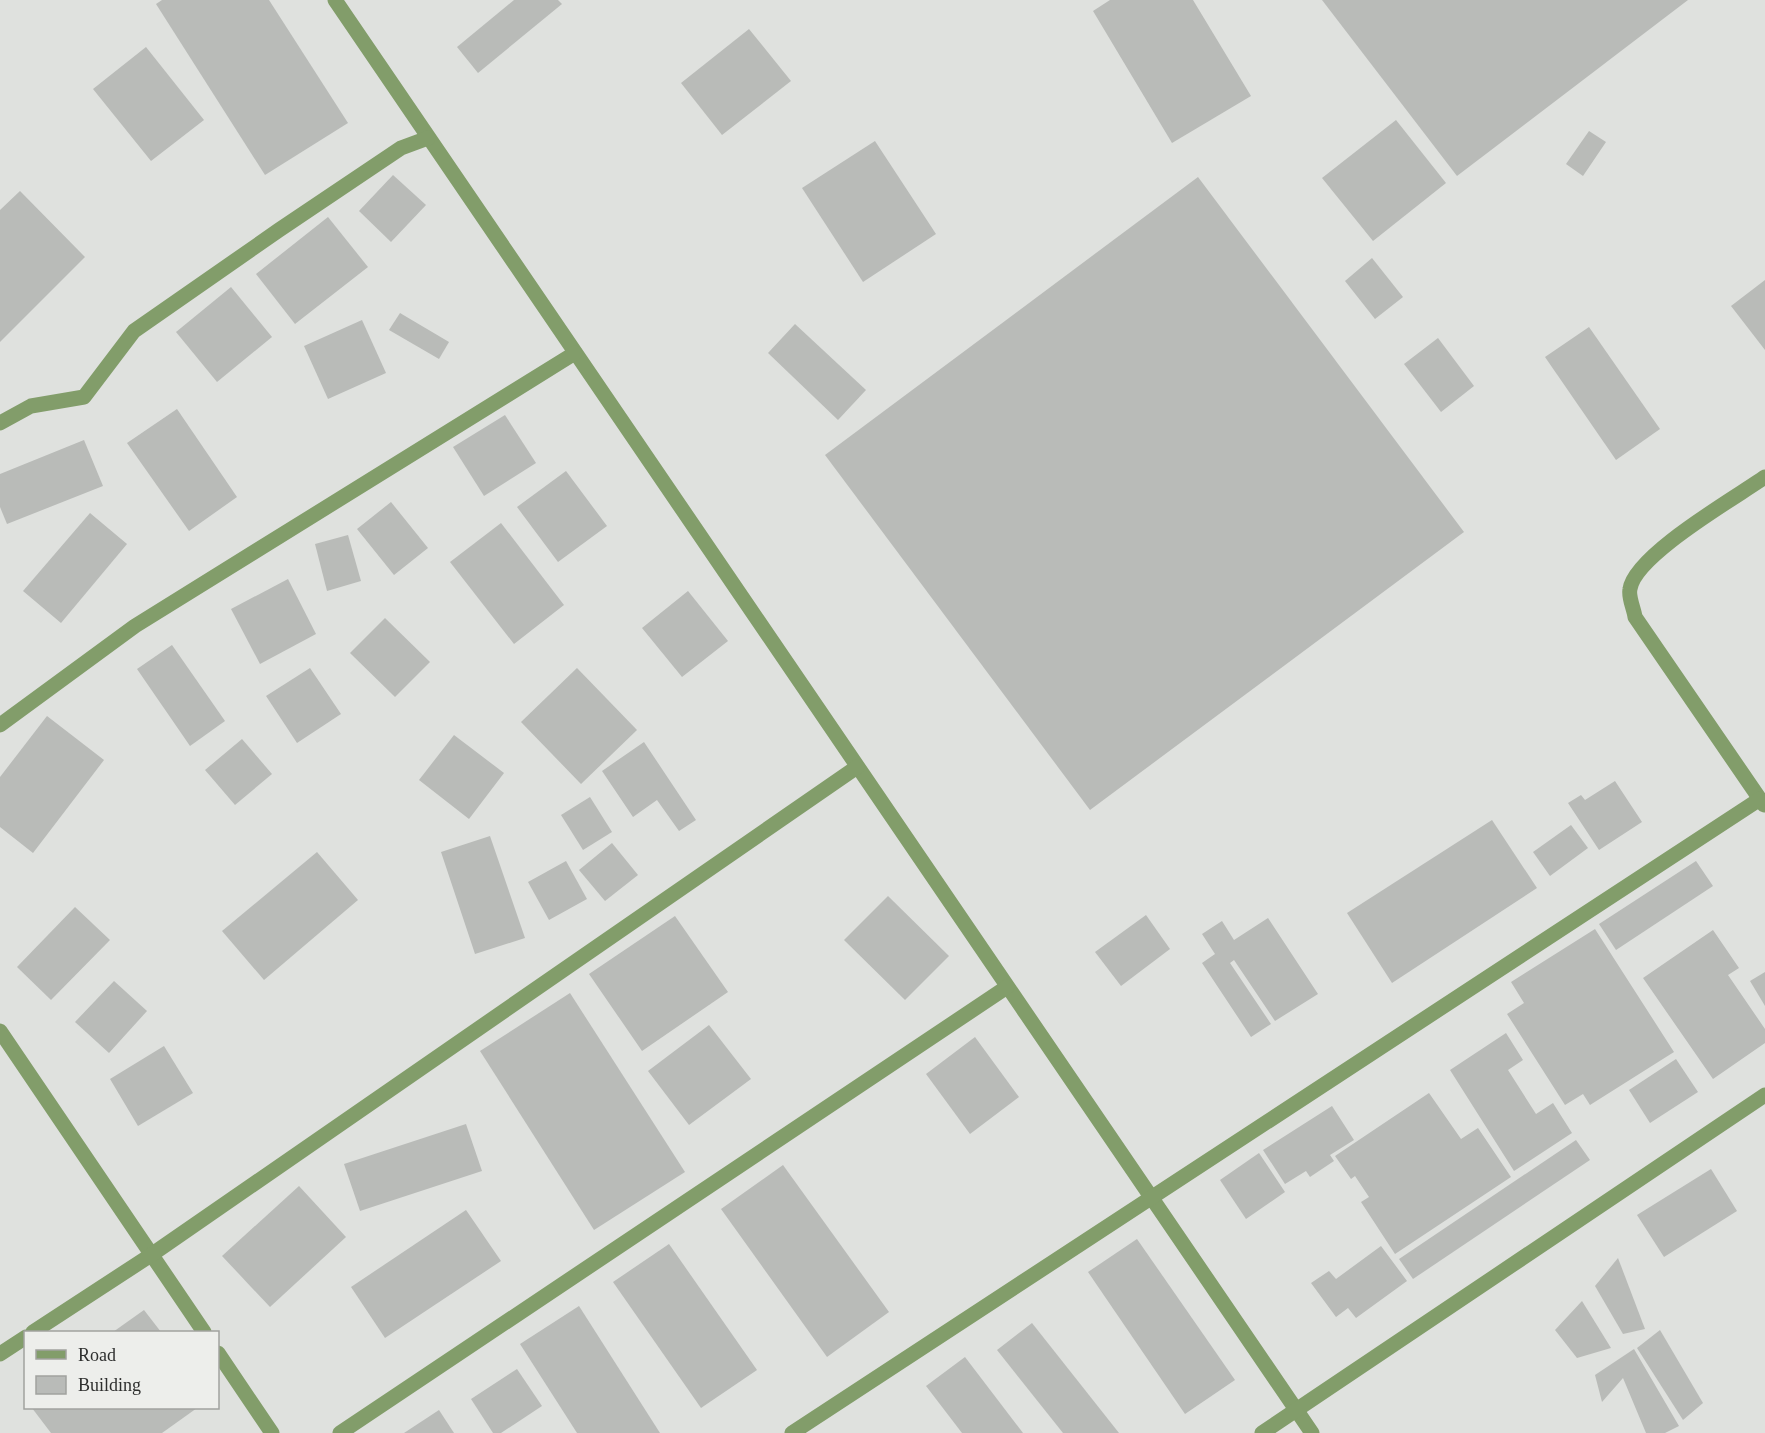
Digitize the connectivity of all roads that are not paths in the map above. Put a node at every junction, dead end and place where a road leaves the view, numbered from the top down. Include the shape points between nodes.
1 (335, 0) edge
2 (428, 138) junction
3 (575, 353) junction
4 (0, 423) edge
5 (1765, 477) edge
6 (0, 725) edge
7 (857, 767) junction
8 (1762, 803) edge
9 (1007, 987) junction
10 (0, 1031) edge
11 (1765, 1095) edge
12 (1150, 1198) junction
13 (151, 1255) junction
14 (35, 1331) edge
15 (203, 1331) edge
16 (24, 1338) edge
17 (0, 1354) edge
18 (219, 1354) edge
19 (1296, 1410) junction
20 (272, 1433) edge
21 (340, 1433) edge
22 (792, 1433) edge
23 (1262, 1433) edge
24 (1312, 1433) edge

1 - 2 street
2 - 3 street
2 - 4 street via 401,148 134,331 84,397 31,406
3 - 6 street via 135,626
3 - 7 street
5 - 8 street via 1667,544 1638,570 1629,590 1635,617
7 - 9 street
7 - 13 street
8 - 12 street
9 - 12 street
9 - 21 street
10 - 13 street
11 - 19 street
12 - 19 street
12 - 22 street
13 - 14 street
13 - 15 street
16 - 17 street
18 - 20 street
19 - 23 street
19 - 24 street

